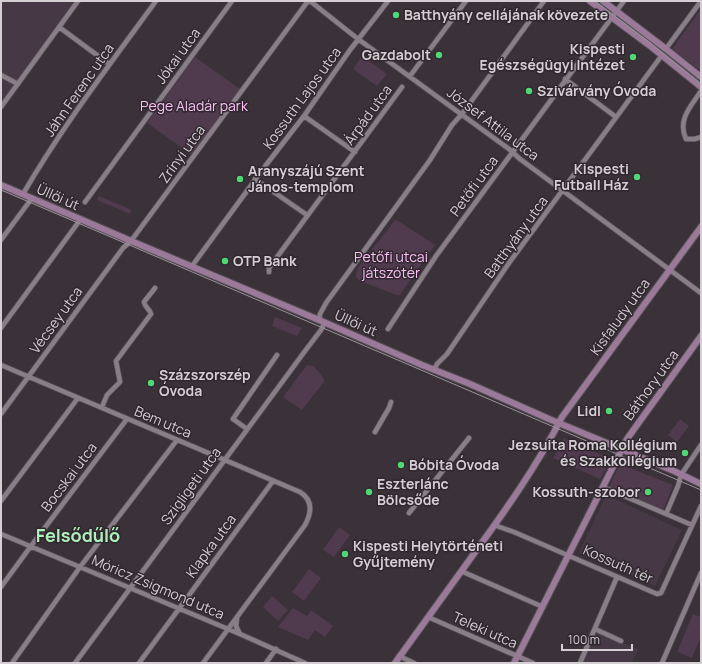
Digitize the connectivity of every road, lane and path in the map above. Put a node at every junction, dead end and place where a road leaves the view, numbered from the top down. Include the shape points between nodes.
1 (78, 1) edge
2 (156, 1) edge
3 (232, 1) edge
4 (309, 1) edge
5 (388, 1) edge
6 (466, 1) edge
7 (544, 1) edge
8 (590, 1) edge
9 (603, 1) edge
10 (624, 1) edge
11 (701, 1) edge
12 (616, 11) junction
13 (612, 17) junction
14 (59, 27) junction
15 (358, 39) junction
16 (668, 46) dead end
17 (662, 55) junction
18 (109, 64) junction
19 (1, 75) edge
20 (410, 76) junction
21 (701, 77) edge
22 (565, 79) junction
23 (18, 84) junction
24 (402, 87) dead end
25 (701, 87) edge
26 (701, 91) edge
27 (1, 107) edge
28 (462, 114) junction
29 (304, 116) junction
30 (616, 117) junction
31 (701, 137) edge
32 (355, 152) junction
33 (513, 152) junction
34 (255, 179) junction
35 (1, 185) edge
36 (563, 191) junction
37 (23, 194) junction
38 (32, 198) junction
39 (85, 202) dead end
40 (307, 215) junction
41 (80, 220) junction
42 (701, 227) edge
43 (1, 240) edge
44 (131, 242) junction
45 (192, 266) junction
46 (670, 270) junction
47 (269, 272) dead end
48 (155, 288) dead end
49 (701, 293) edge
50 (322, 321) junction
51 (1, 328) edge
52 (388, 329) dead end
53 (701, 336) edge
54 (277, 355) dead end
55 (1, 365) edge
56 (434, 370) junction
57 (28, 376) junction
58 (78, 398) junction
59 (391, 402) dead end
60 (102, 407) junction
61 (1, 414) edge
62 (127, 419) junction
63 (559, 423) junction
64 (247, 429) junction
65 (376, 432) dead end
66 (469, 438) dead end
67 (177, 440) junction
68 (701, 445) edge
69 (622, 449) junction
70 (225, 459) junction
71 (681, 475) junction
72 (273, 481) junction
73 (701, 484) edge
74 (603, 487) junction
75 (1, 501) edge
76 (701, 506) edge
77 (409, 513) dead end
78 (666, 514) junction
79 (494, 525) junction
80 (692, 525) junction
81 (1, 534) edge
82 (31, 546) junction
83 (568, 556) junction
84 (80, 567) junction
85 (461, 570) junction
86 (701, 573) edge
87 (617, 577) junction
88 (1, 588) edge
89 (130, 588) junction
90 (543, 607) junction
91 (179, 608) junction
92 (428, 617) junction
93 (237, 618) junction
94 (229, 629) junction
95 (595, 630) junction
96 (240, 634) junction
97 (621, 640) dead end
98 (276, 649) junction
99 (399, 656) junction
100 (517, 656) junction
101 (12, 663) edge
102 (75, 663) edge
103 (139, 663) edge
104 (203, 663) edge
105 (266, 663) edge
106 (305, 663) edge
107 (395, 663) edge
108 (414, 663) edge
109 (514, 663) edge
110 (532, 663) edge
111 (580, 663) edge
112 (662, 663) edge

1 - 14 street
2 - 18 street, Jáhn Ferenc utca
3 - 39 street, Jókai utca
4 - 15 street, József Attila utca
4 - 44 street, Zrínyi utca
5 - 15 street, Kossuth Lajos utca
6 - 20 street
7 - 28 street, Szigligeti utca
8 - 13 main road
9 - 12 main road
10 - 12 street, Petőfi utca
11 - 16 street
12 - 13 street, Petőfi utca
12 - 21 main road
13 - 17 main road
13 - 22 street, Petőfi utca
14 - 18 street
14 - 23 street
15 - 20 street, József Attila utca
15 - 29 street, Kossuth Lajos utca
17 - 25 main road
17 - 30 street, Batthyány utca
18 - 37 street, Jáhn Ferenc utca
19 - 23 street
20 - 28 street, József Attila utca
22 - 30 street
22 - 33 street, Petőfi utca
23 - 27 street
24 - 32 street, Árpád utca
26 - 31 street via 683,119 686,139
28 - 33 street, József Attila utca
28 - 50 street, Szigligeti utca via 326,303 320,314
29 - 32 street
29 - 34 street, Kossuth Lajos utca
30 - 36 street, Batthyány utca
32 - 40 street, Árpád utca
33 - 36 street, József Attila utca
33 - 52 street, Petőfi utca via 436,256
34 - 40 street
34 - 45 street, Kossuth Lajos utca
35 - 37 main road, Üllői út
36 - 46 street, József Attila utca
36 - 56 street, Batthyány utca
37 - 38 main road, Üllői út
38 - 41 main road, Üllői út
38 - 43 street
40 - 47 street, Árpád utca via 269,268
41 - 44 main road, Üllői út
41 - 51 street
42 - 46 main road, Kisfaludy utca
44 - 45 main road, Üllői út
44 - 57 street, Vécsey utca via 125,246
45 - 50 main road, Üllői út
46 - 49 street, József Attila utca
46 - 63 main road, Kisfaludy utca
48 - 60 street via 144,302 151,314 116,361 120,382 107,395
50 - 56 main road, Üllői út
50 - 64 street, Szigligeti utca via 321,330
53 - 69 main road, Báthory utca
54 - 64 street via 233,419
55 - 57 street, Bem utca
56 - 63 main road, Üllői út
57 - 58 street, Bem utca
57 - 61 street, Vécsey utca
58 - 60 street, Bem utca
58 - 75 street
59 - 65 street
60 - 62 street, Bem utca
62 - 67 street, Bem utca
62 - 82 street, Bocskai utca
63 - 69 main road, Üllői út
63 - 79 main road, Kisfaludy utca via 522,485
64 - 70 street, Szigligeti utca
66 - 77 street
67 - 70 street, Bem utca
67 - 84 street
68 - 71 street
69 - 71 main road, Üllői út
69 - 74 main road, Kossuth tér
70 - 72 street, Bem utca
70 - 89 street, Szigligeti utca
71 - 73 main road, Üllői út
71 - 78 street
72 - 91 street, Klapka utca
72 - 93 street, Bem utca via 303,494 311,505 311,511 306,525
74 - 78 street
74 - 83 main road, Kossuth tér
76 - 80 street, Kossuth tér
78 - 80 street
79 - 83 street
79 - 85 main road, Kisfaludy utca
80 - 87 street, Kossuth tér via 661,593 657,594
81 - 82 street, Móricz Zsigmond utca
82 - 84 street, Móricz Zsigmond utca
82 - 88 street, Bocskai utca
83 - 87 street, Kossuth tér
83 - 90 main road
84 - 89 street, Móricz Zsigmond utca
84 - 101 street
85 - 90 street
85 - 92 main road, Kisfaludy utca
86 - 112 street
87 - 95 street
89 - 91 street, Móricz Zsigmond utca
89 - 102 street, Szigligeti utca
90 - 100 main road
91 - 94 street, Móricz Zsigmond utca
91 - 103 street, Klapka utca
92 - 99 main road, Kisfaludy utca
92 - 100 street, Teleki utca
93 - 94 street
93 - 96 street via 236,626
94 - 96 street, Móricz Zsigmond utca
94 - 104 street
95 - 97 street
95 - 111 street
96 - 98 street, Móricz Zsigmond utca
98 - 105 street
98 - 106 street, Móricz Zsigmond utca
99 - 107 main road, Kisfaludy utca
99 - 108 street
100 - 109 main road
100 - 110 street, Teleki utca

